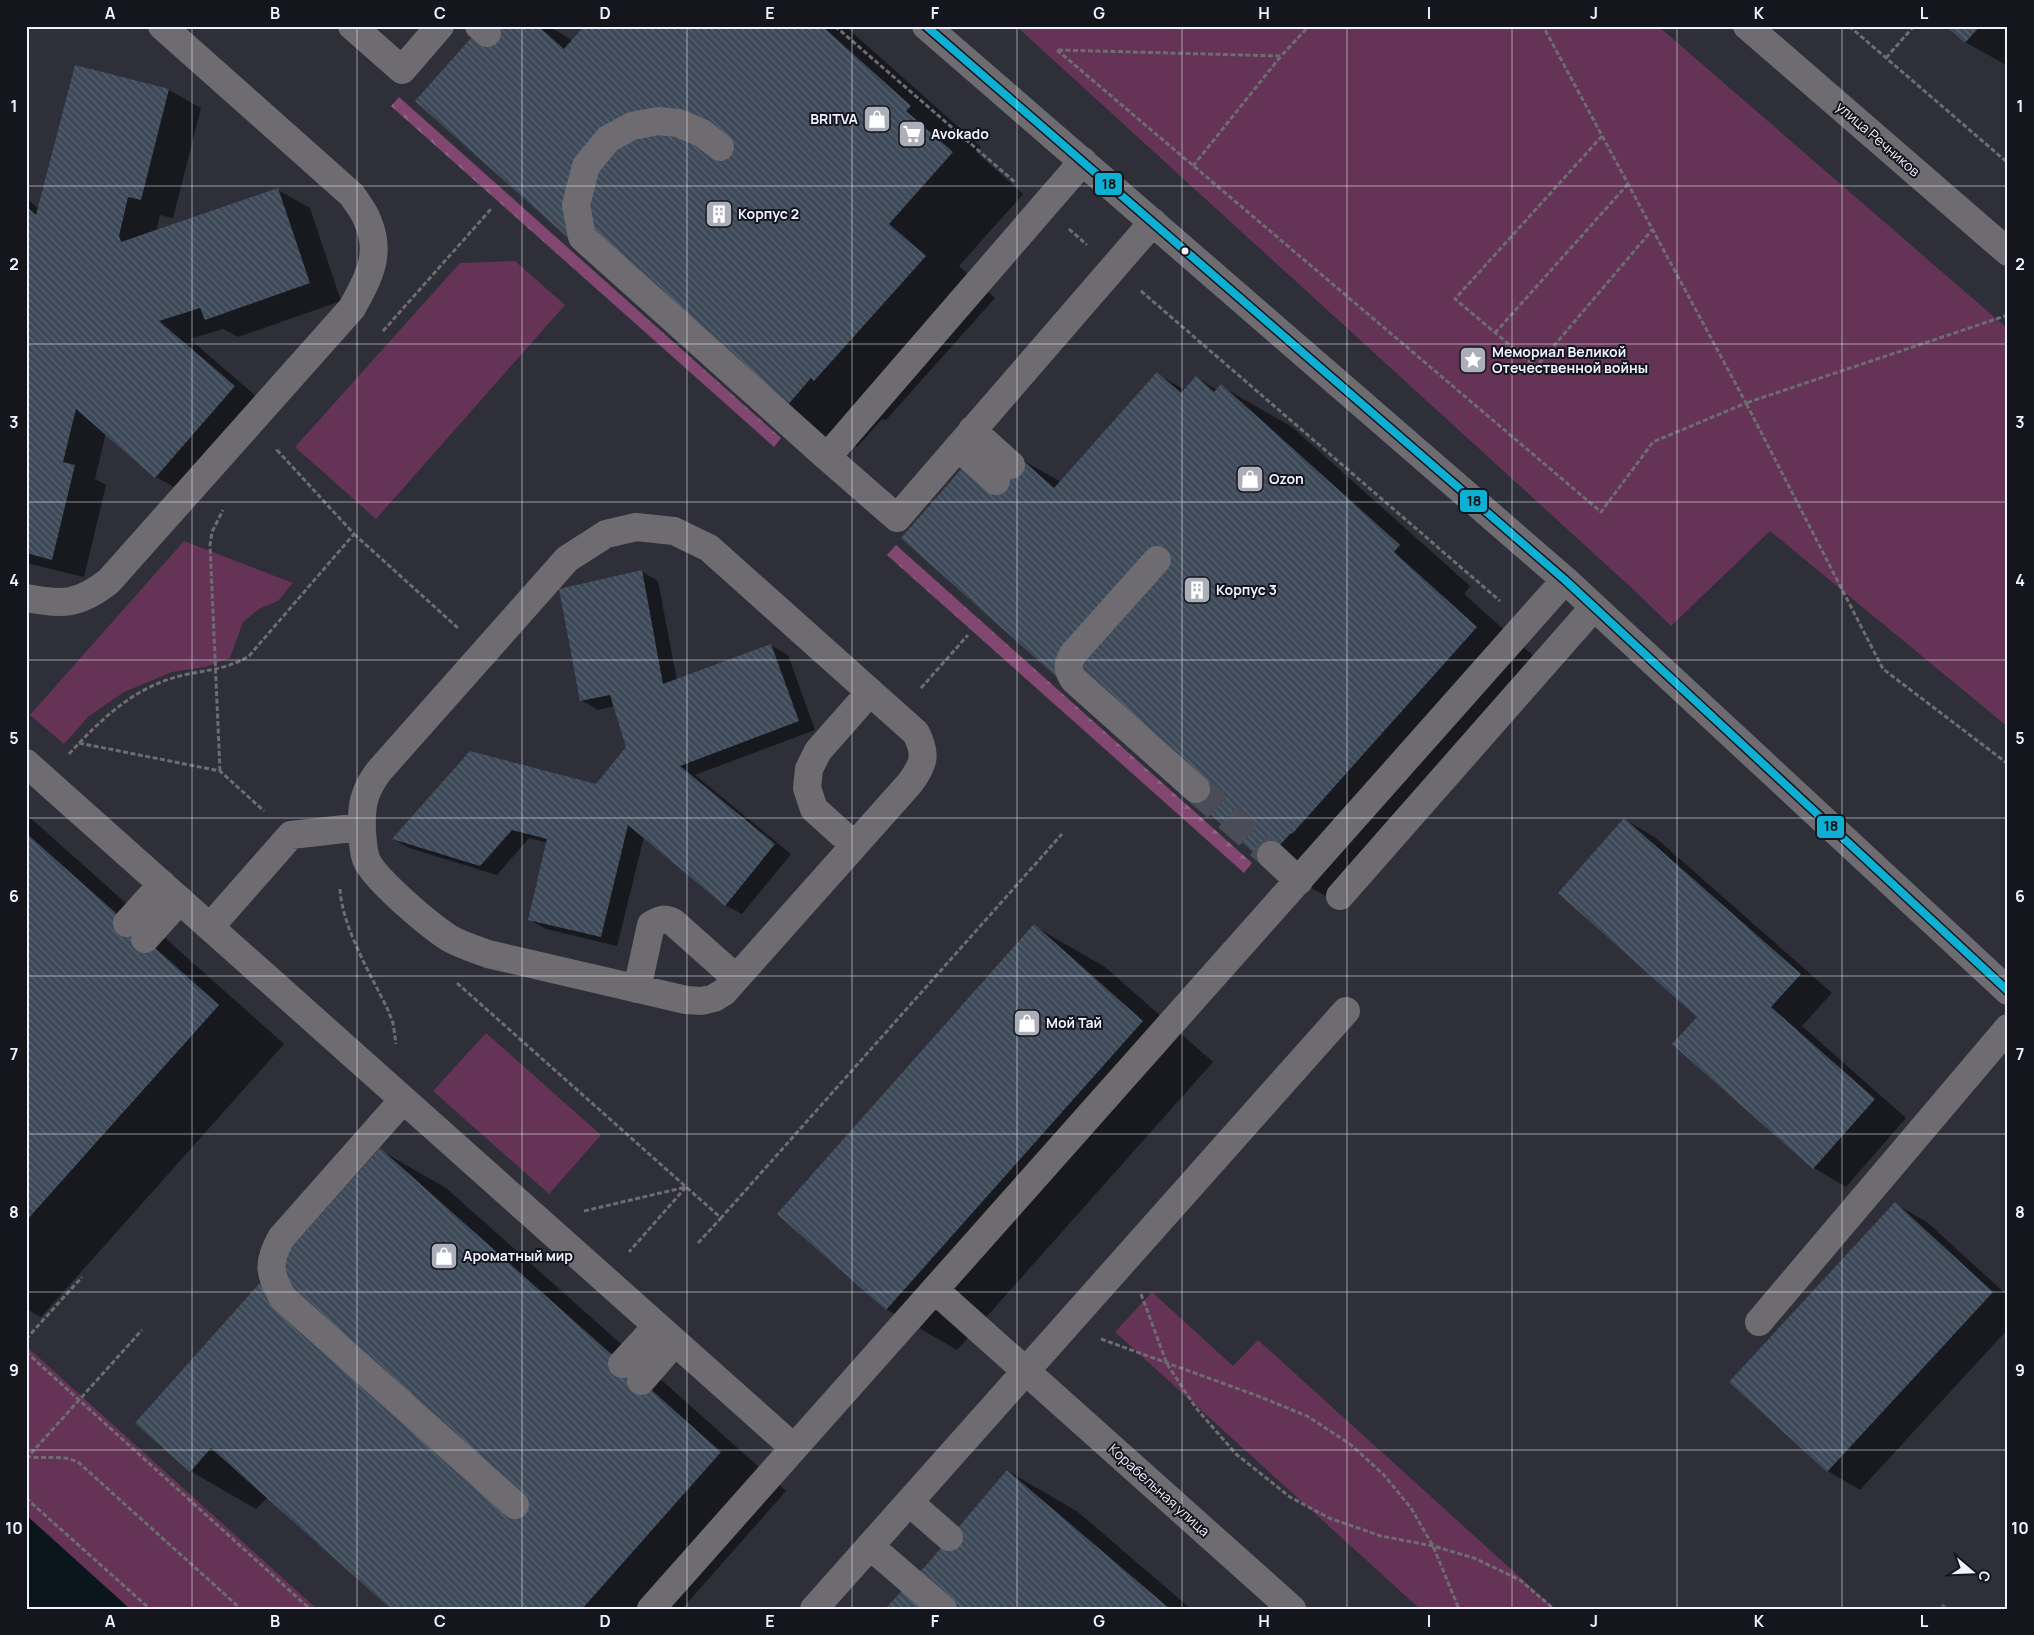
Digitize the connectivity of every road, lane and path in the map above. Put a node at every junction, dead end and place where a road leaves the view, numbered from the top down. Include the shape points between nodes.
1 (162, 26) edge
2 (352, 26) edge
3 (440, 26) edge
4 (835, 26) edge
5 (926, 26) edge
6 (1309, 26) edge
7 (1543, 26) edge
8 (1747, 26) edge
9 (1849, 26) edge
10 (1914, 26) edge
11 (1281, 56) junction
12 (1886, 58) junction
13 (1602, 136) junction
14 (720, 147) dead end
15 (1083, 161) junction
16 (2008, 163) edge
17 (1193, 166) junction
18 (1628, 184) junction
19 (1043, 207) junction
20 (491, 209) dead end
21 (1153, 222) junction
22 (1652, 229) junction
23 (2008, 252) edge
24 (1114, 268) junction
25 (2008, 315) edge
26 (381, 333) dead end
27 (1495, 333) junction
28 (1746, 403) junction
29 (965, 439) junction
30 (283, 443) dead end
31 (276, 450) junction
32 (270, 457) dead end
33 (827, 457) junction
34 (1004, 473) dead end
35 (229, 504) dead end
36 (354, 534) junction
37 (1157, 560) dead end
38 (1565, 580) junction
39 (26, 598) edge
40 (1594, 607) junction
41 (1526, 625) junction
42 (968, 634) dead end
43 (485, 652) junction
44 (216, 670) junction
45 (936, 671) dead end
46 (870, 692) junction
47 (80, 743) junction
48 (2008, 764) edge
49 (36, 772) edge
50 (1196, 788) tunnel mouth
51 (362, 827) junction
52 (854, 845) junction
53 (1270, 855) tunnel mouth
54 (1299, 881) junction
55 (340, 887) dead end
56 (171, 892) junction
57 (1340, 896) dead end
58 (210, 927) junction
59 (136, 931) dead end
60 (736, 978) junction
61 (637, 988) junction
62 (2008, 992) edge
63 (1346, 1011) dead end
64 (2008, 1028) edge
65 (401, 1098) junction
66 (721, 1218) dead end
67 (540, 1221) junction
68 (698, 1243) dead end
69 (1125, 1259) junction
70 (82, 1276) dead end
71 (605, 1279) junction
72 (935, 1290) junction
73 (1759, 1322) dead end
74 (1066, 1326) junction
75 (142, 1330) dead end
76 (666, 1334) junction
77 (26, 1339) edge
78 (26, 1352) edge
79 (1167, 1364) junction
80 (1026, 1371) junction
81 (631, 1373) dead end
82 (79, 1400) junction
83 (794, 1448) junction
84 (27, 1457) edge
85 (26, 1498) edge
86 (909, 1502) junction
87 (515, 1505) dead end
88 (950, 1537) dead end
89 (870, 1546) junction
90 (1433, 1546) junction
91 (150, 1609) edge
92 (241, 1609) edge
93 (310, 1609) edge
94 (651, 1609) edge
95 (814, 1609) edge
96 (943, 1609) edge
97 (1292, 1609) edge
98 (1459, 1609) edge
99 (1554, 1609) edge

1 - 39 street via 352,195 368,222 374,247 370,274 352,308 108,581 92,594 70,602
2 - 3 street via 402,70
4 - 19 path
5 - 15 street
6 - 11 path
7 - 13 path
8 - 23 street, улица Речников
9 - 12 path
10 - 12 path
11 - 17 path
11 - 17 path via 1057,50
12 - 16 path
13 - 18 path
13 - 27 path via 1454,299
14 - 33 street via 702,133 678,123 658,121 632,126 608,138 586,166 576,205 582,237
15 - 19 street
15 - 21 street
17 - 28 path via 1601,512 1653,442
18 - 22 path
18 - 27 path
19 - 24 path
19 - 33 street
20 - 26 path
21 - 24 street
21 - 38 street
22 - 27 path via 1536,367
22 - 28 path
24 - 29 street
24 - 41 path
25 - 28 path
28 - 48 path via 1883,669
29 - 33 street via 897,518
29 - 34 street
30 - 31 path
31 - 32 path
31 - 36 path
35 - 44 path via 216,521 210,545
36 - 43 path
36 - 44 path via 249,656
37 - 50 street via 1073,654 1068,671 1074,680
38 - 40 street
38 - 41 street
40 - 57 street
40 - 62 street
41 - 54 street
42 - 45 path
43 - 46 street via 567,559 606,534 636,527 674,531 709,548
43 - 51 street via 369,784 361,812
44 - 47 path via 183,675 135,695 100,720
44 - 47 path via 220,771
46 - 52 street via 818,751 809,769 807,788 814,809
46 - 52 street via 916,733 923,755 921,768 910,783
47 - 49 path
49 - 56 street
51 - 58 street via 291,836
51 - 61 street via 363,849 371,868 388,887 449,938 488,954
52 - 60 street
53 - 54 street
54 - 72 street
55 - 65 path via 348,926 393,1024
56 - 58 street
56 - 59 street
58 - 65 street
60 - 61 street via 724,992 702,1000 686,1000
60 - 61 street via 665,918 651,925
63 - 69 street
64 - 73 street
65 - 67 street
65 - 87 street via 280,1238 272,1254 274,1283 283,1298
66 - 68 path
67 - 71 street
67 - 71 path via 686,1187
69 - 74 street
69 - 79 path via 1152,1319
70 - 77 path
71 - 76 street
72 - 80 street, Корабельная улица
72 - 83 street
74 - 79 path
74 - 80 street
75 - 82 path
76 - 81 street
76 - 83 street
78 - 82 path
79 - 90 path via 1307,1416 1350,1444 1384,1475 1411,1508
79 - 90 path via 1196,1408 1236,1454 1290,1497 1329,1518 1381,1536
80 - 86 street
80 - 97 street, Корабельная улица
82 - 84 path
82 - 93 path
83 - 94 street
84 - 92 path via 59,1456 78,1462
85 - 91 path
86 - 88 street
86 - 89 street
89 - 95 street
89 - 96 street
90 - 98 path
90 - 99 path via 1474,1558 1520,1580

